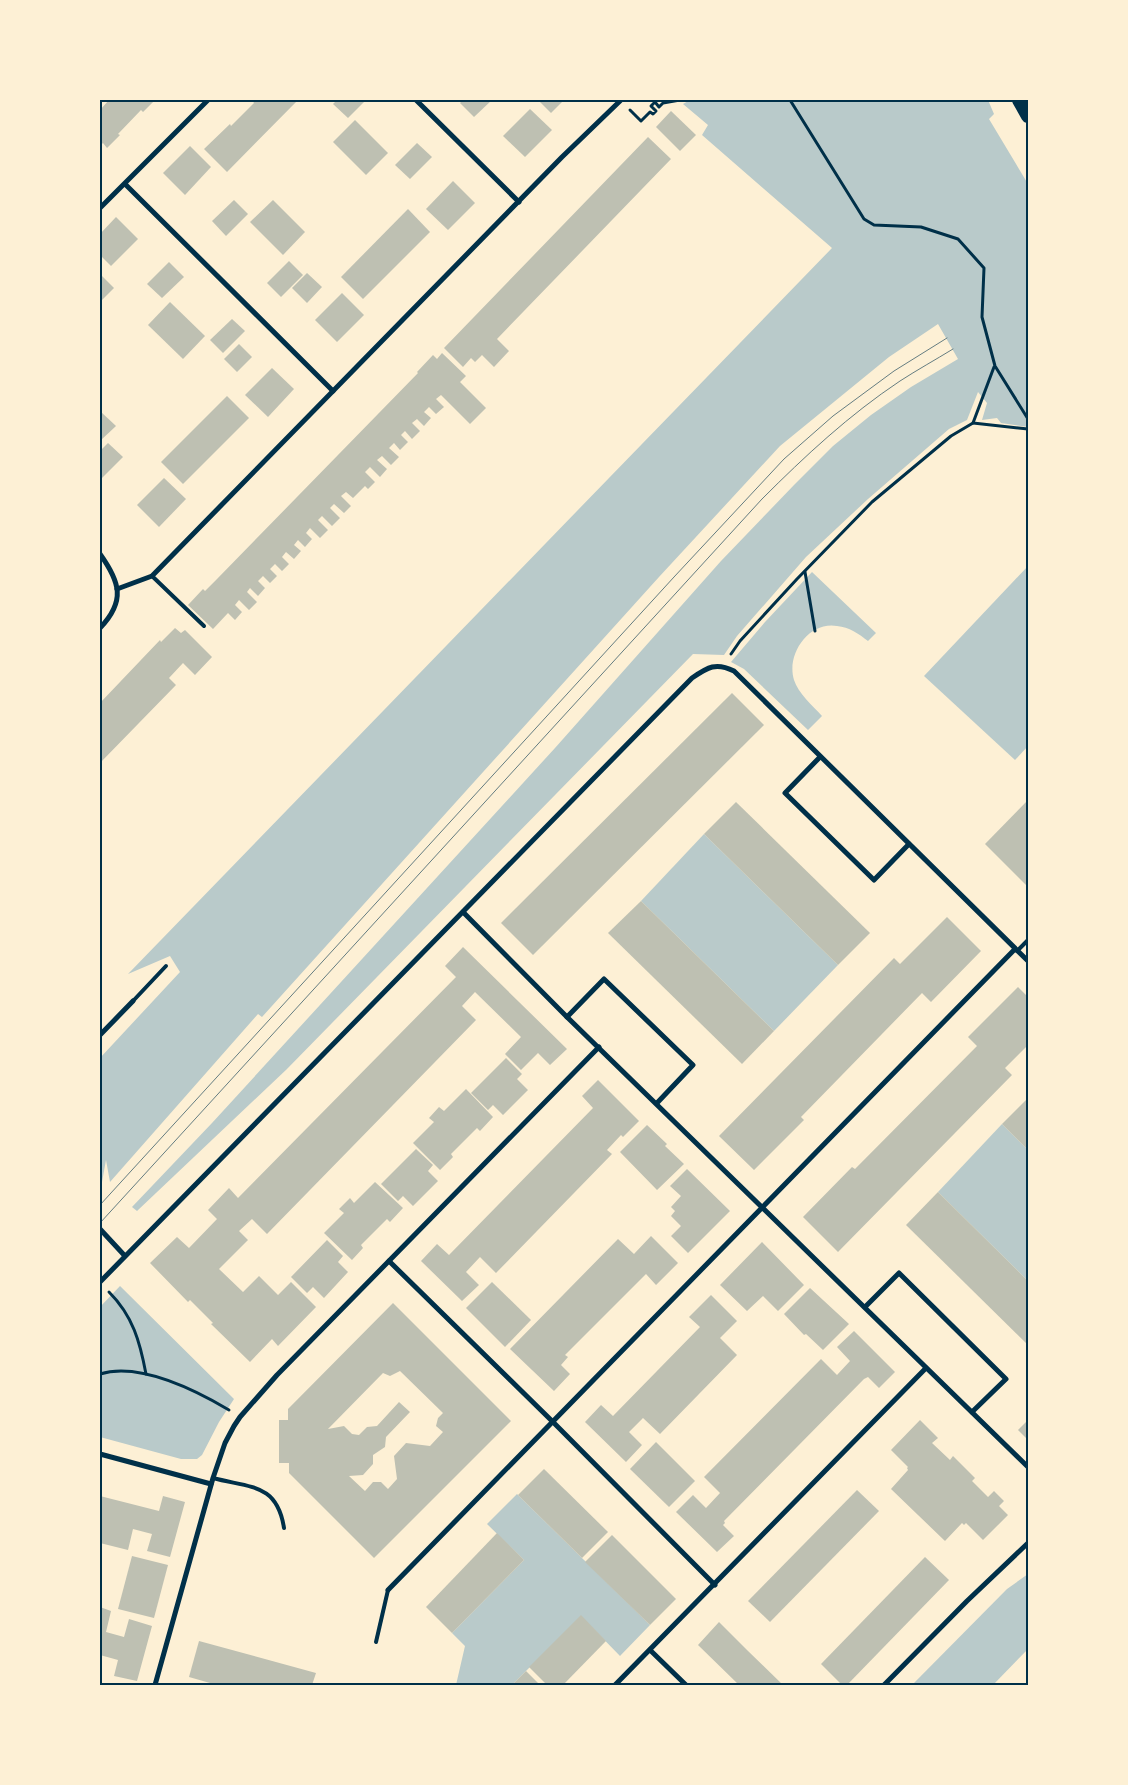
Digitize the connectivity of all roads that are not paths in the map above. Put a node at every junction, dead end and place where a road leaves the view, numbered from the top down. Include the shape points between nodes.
1 (208, 100) edge
2 (416, 100) edge
3 (1019, 100) edge
4 (620, 101) edge
5 (1028, 116) edge
6 (125, 184) junction
7 (518, 202) junction
8 (100, 208) edge
9 (334, 391) junction
10 (100, 554) edge
11 (152, 576) junction
12 (117, 589) junction
13 (204, 626) dead end
14 (100, 628) edge
15 (820, 757) junction
16 (909, 844) junction
17 (463, 912) junction
18 (1028, 940) edge
19 (1016, 950) junction
20 (1028, 961) edge
21 (166, 966) dead end
22 (134, 1001) joint
23 (567, 1017) junction
24 (100, 1035) edge
25 (599, 1047) junction
26 (657, 1103) junction
27 (762, 1207) junction
28 (102, 1231) edge
29 (125, 1256) junction
30 (389, 1261) junction
31 (100, 1282) edge
32 (865, 1307) junction
33 (926, 1368) junction
34 (972, 1412) junction
35 (552, 1421) junction
36 (100, 1454) edge
37 (1028, 1467) edge
38 (212, 1481) junction
39 (284, 1528) dead end
40 (1028, 1542) edge
41 (715, 1585) junction
42 (388, 1590) joint
43 (376, 1642) dead end
44 (650, 1650) junction
45 (156, 1685) edge
46 (615, 1685) edge
47 (686, 1685) edge
48 (884, 1685) edge

1 - 6 street
2 - 7 street
3 - 5 highway
4 - 7 street
6 - 8 street
6 - 9 street
7 - 9 street
9 - 11 street
10 - 12 street via 114,575
11 - 12 street
11 - 13 lane
12 - 14 street via 116,607
15 - 16 street
15 - 16 street via 786,792 874,880
15 - 17 street via 734,671 723,665 707,668 692,678
16 - 19 street
17 - 23 street
17 - 29 street
18 - 19 lane
19 - 20 street
19 - 27 street
21 - 22 lane
22 - 24 street
23 - 25 street
23 - 26 street via 604,979 693,1065
25 - 26 street
25 - 30 street
26 - 27 street
27 - 32 street
27 - 35 street
28 - 29 street
29 - 31 street
30 - 35 street
30 - 38 street via 240,1417 225,1442
32 - 33 street
32 - 34 street via 899,1273 1006,1379
33 - 34 street
33 - 41 street
34 - 37 street
35 - 41 street
35 - 42 street
36 - 38 street
38 - 39 lane via 266,1492 282,1513
38 - 45 street
40 - 48 street
41 - 44 street
42 - 43 lane
44 - 46 street
44 - 47 street

